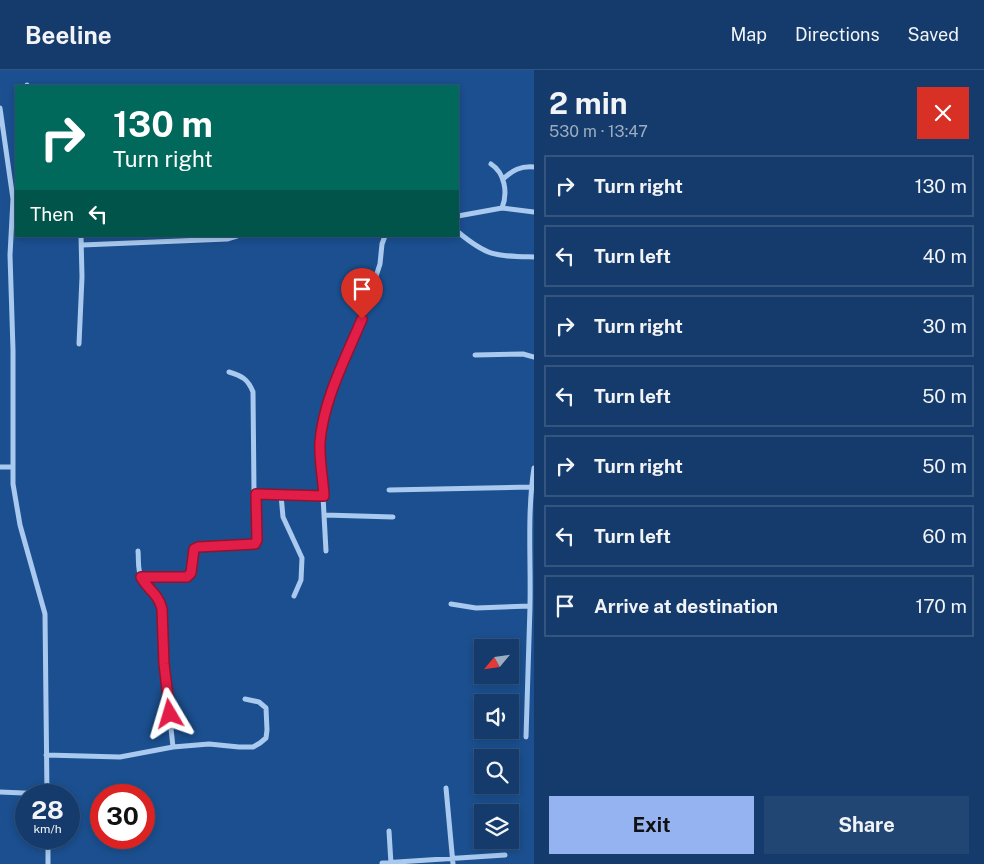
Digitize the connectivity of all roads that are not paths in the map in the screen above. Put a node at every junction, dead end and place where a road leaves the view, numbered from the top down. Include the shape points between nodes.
1 (0, 108) edge
2 (491, 164) dead end
3 (534, 167) edge
4 (13, 177) edge
5 (503, 179) junction
6 (502, 208) junction
7 (534, 212) edge
8 (459, 216) edge
9 (15, 219) edge
10 (459, 233) edge
11 (81, 237) edge
12 (234, 237) edge
13 (385, 237) edge
14 (82, 245) junction
15 (534, 257) edge
16 (79, 344) dead end
17 (475, 355) dead end
18 (534, 357) edge
19 (229, 372) dead end
20 (0, 467) edge
21 (12, 467) junction
22 (534, 468) edge
23 (531, 488) junction
24 (389, 490) dead end
25 (256, 494) junction
26 (281, 495) junction
27 (324, 496) junction
28 (325, 515) junction
29 (393, 518) dead end
30 (138, 551) dead end
31 (326, 551) dead end
32 (141, 577) junction
33 (294, 596) dead end
34 (451, 604) dead end
35 (530, 606) junction
36 (245, 699) dead end
37 (526, 737) dead end
38 (173, 747) junction
39 (46, 756) junction
40 (47, 784) edge
41 (446, 788) dead end
42 (0, 792) edge
43 (15, 793) edge
44 (389, 831) dead end
45 (48, 849) edge
46 (505, 855) dead end
47 (453, 862) edge
48 (382, 863) dead end
49 (391, 863) edge
50 (48, 864) edge

1 - 4 street
2 - 5 street
3 - 5 street via 512,170
4 - 9 street
5 - 6 street via 505,198
6 - 7 street
6 - 8 street
9 - 21 street via 10,255
10 - 15 street via 481,250 494,255
11 - 14 street
12 - 14 street
13 - 27 street via 380,264 362,319 327,408 320,442
14 - 16 street
17 - 18 street via 523,354
19 - 25 street via 244,377 252,392 253,490
20 - 21 street
21 - 39 street via 20,525 45,614
22 - 23 street
23 - 24 street
23 - 35 street
25 - 26 street
25 - 32 street via 255,544 198,547 194,549 191,573 187,577
26 - 27 street
26 - 33 street via 283,517 302,558 301,580
27 - 28 street
28 - 29 street
28 - 31 street
30 - 32 street
32 - 38 street via 155,593 162,609
34 - 35 street via 476,608
35 - 37 street
36 - 38 street via 259,702 266,708 266,738 260,744
38 - 39 street via 120,757
39 - 40 street
41 - 47 street
42 - 43 street
44 - 49 street
45 - 50 street
46 - 47 street
47 - 49 street
48 - 49 street

